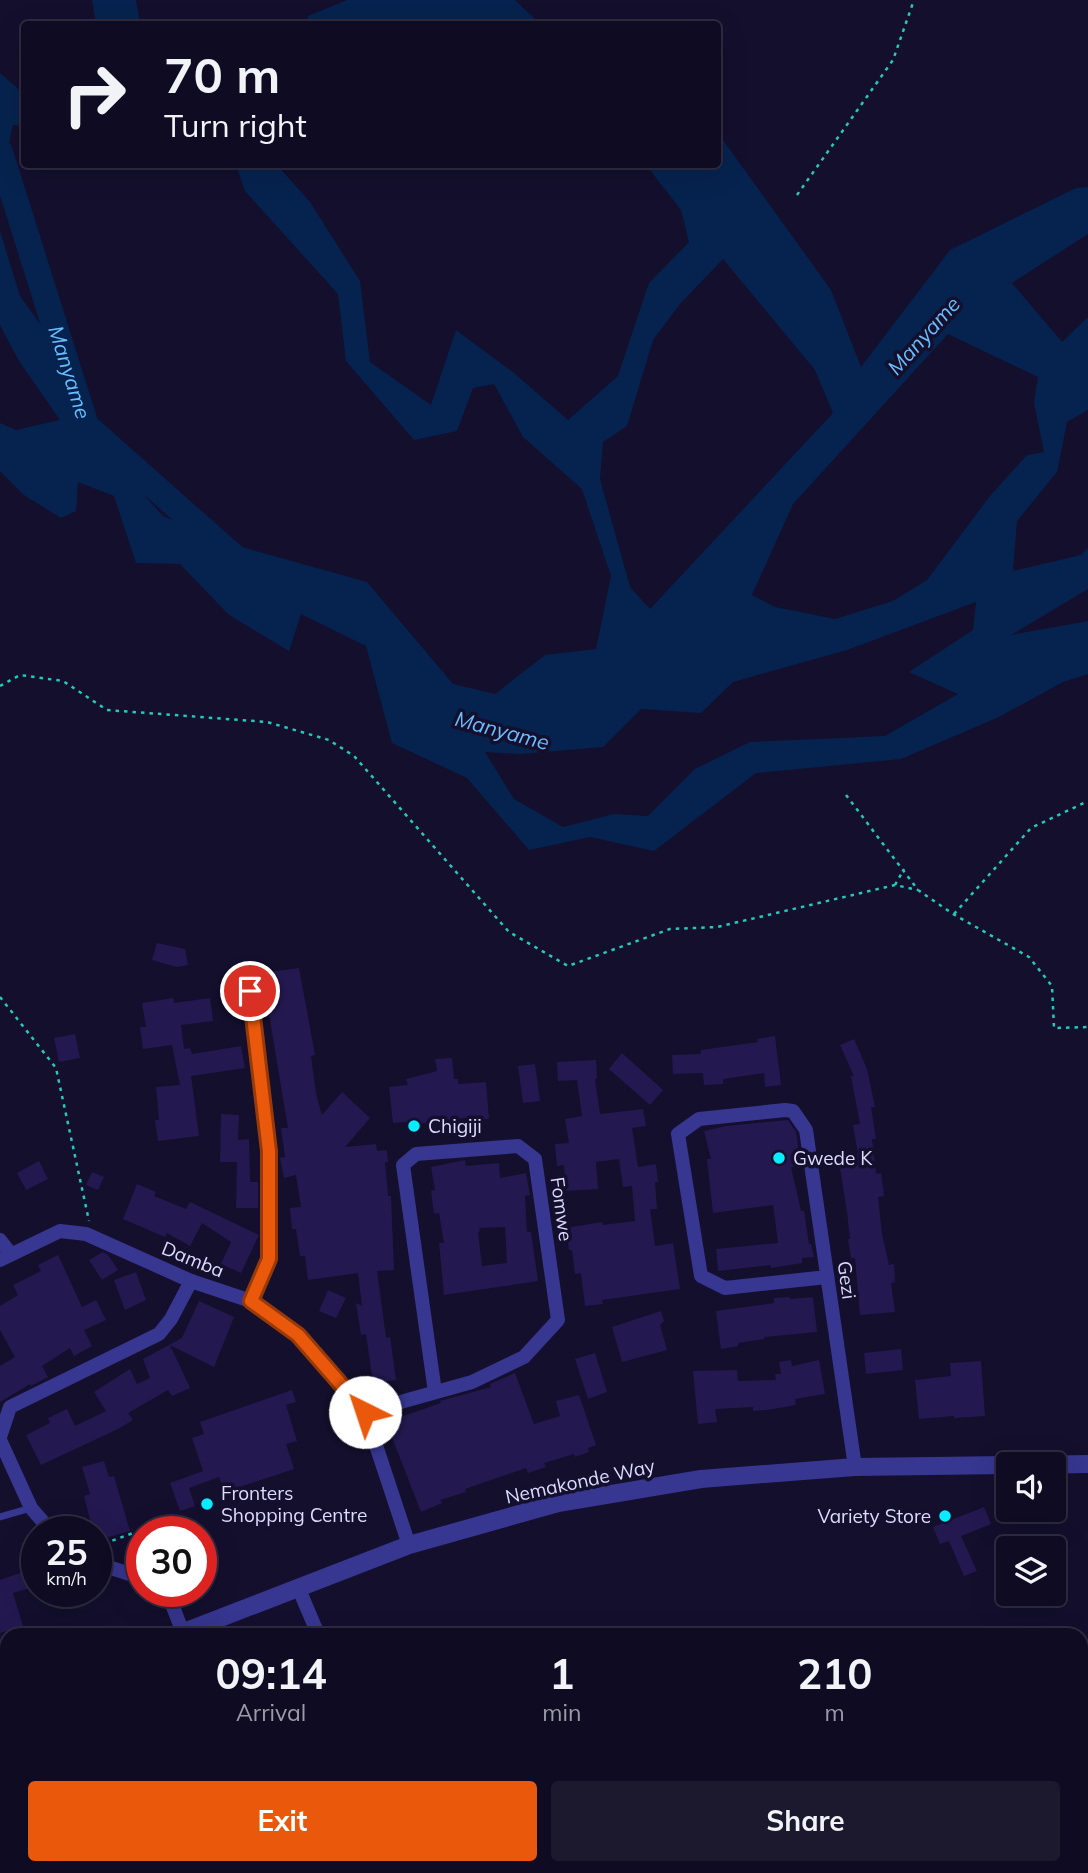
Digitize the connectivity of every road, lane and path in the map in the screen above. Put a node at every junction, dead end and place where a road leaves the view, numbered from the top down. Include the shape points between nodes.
1 (914, 0) edge
2 (797, 195) dead end
3 (0, 686) edge
4 (846, 794) dead end
5 (1088, 801) edge
6 (904, 869) junction
7 (895, 885) junction
8 (918, 890) junction
9 (953, 914) junction
10 (250, 991) dead end
11 (0, 997) edge
12 (1088, 1027) edge
13 (86, 1234) junction
14 (0, 1240) edge
15 (5, 1257) edge
16 (827, 1277) junction
17 (191, 1281) junction
18 (251, 1301) junction
19 (435, 1392) junction
20 (365, 1412) junction
21 (0, 1438) edge
22 (1066, 1464) edge
23 (1088, 1464) edge
24 (996, 1465) edge
25 (855, 1467) junction
26 (31, 1508) junction
27 (38, 1516) edge
28 (0, 1517) edge
29 (409, 1545) junction
30 (298, 1587) junction
31 (172, 1607) edge
32 (179, 1628) edge
33 (196, 1628) edge
34 (315, 1628) edge

1 - 2 path via 893,60
3 - 7 path via 20,676 63,681 107,709 267,722 329,740 354,756 509,932 568,965 670,929 717,927
4 - 6 path
5 - 9 path via 1031,828
6 - 7 path
6 - 8 path
7 - 8 path
8 - 9 path
9 - 12 path via 1029,957 1052,986 1054,1028
10 - 18 street via 269,1151 269,1259
11 - 13 path via 56,1068 89,1221
13 - 15 street, Damba via 60,1231
13 - 17 street, Damba
14 - 15 street
16 - 16 street, Gezi via 806,1130 793,1111 699,1119 678,1134 701,1276 725,1289
16 - 25 street, Gezi
17 - 18 street, Damba
17 - 21 street via 159,1334 9,1407
18 - 20 street, Damba via 298,1335
19 - 19 street, Fomwe via 472,1382 524,1357 558,1320 535,1159 517,1146 416,1154 403,1165
19 - 20 street, Fomwe
20 - 29 street, Damba
21 - 26 street
22 - 23 street
24 - 25 street, Nemakonde Way
25 - 29 street, Nemakonde Way via 701,1479 558,1503
26 - 27 street
26 - 28 lane
29 - 30 street, Nemakonde Way
30 - 33 street, Nemakonde Way
30 - 34 street
31 - 32 street

